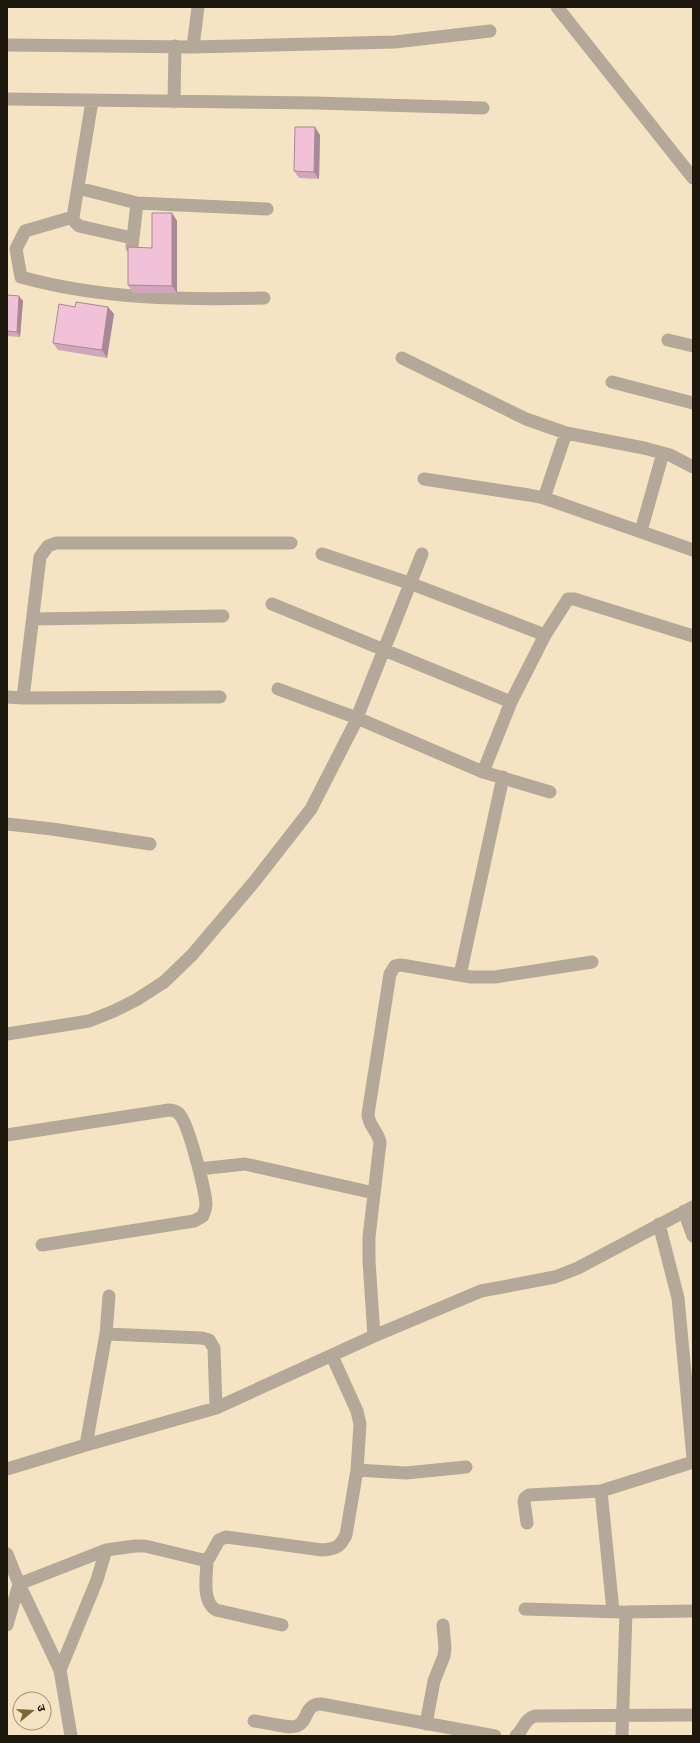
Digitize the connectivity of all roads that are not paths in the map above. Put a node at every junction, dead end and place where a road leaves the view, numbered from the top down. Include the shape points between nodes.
1 (198, 7) edge
2 (558, 7) edge
3 (490, 31) dead end
4 (7, 45) edge
5 (175, 46) junction
6 (193, 46) junction
7 (7, 99) edge
8 (92, 101) junction
9 (174, 102) junction
10 (483, 108) dead end
11 (693, 178) edge
12 (78, 188) junction
13 (137, 204) junction
14 (267, 209) dead end
15 (73, 217) junction
16 (132, 238) junction
17 (132, 260) edge
18 (132, 282) edge
19 (132, 296) junction
20 (264, 298) dead end
21 (668, 340) dead end
22 (693, 346) edge
23 (402, 358) dead end
24 (612, 382) dead end
25 (693, 403) edge
26 (566, 433) junction
27 (662, 453) junction
28 (693, 467) edge
29 (424, 479) dead end
30 (544, 498) junction
31 (641, 531) junction
32 (291, 543) dead end
33 (693, 550) edge
34 (322, 554) dead end
35 (422, 554) dead end
36 (412, 584) junction
37 (272, 604) dead end
38 (223, 616) dead end
39 (32, 619) junction
40 (545, 634) junction
41 (693, 636) edge
42 (385, 650) junction
43 (278, 689) dead end
44 (7, 697) edge
45 (220, 697) dead end
46 (23, 698) junction
47 (511, 702) junction
48 (357, 718) junction
49 (483, 772) junction
50 (503, 777) junction
51 (550, 792) dead end
52 (7, 824) edge
53 (150, 844) dead end
54 (592, 962) dead end
55 (460, 975) junction
56 (7, 1034) edge
57 (7, 1135) edge
58 (199, 1169) junction
59 (374, 1193) junction
60 (688, 1209) edge
61 (660, 1224) junction
62 (693, 1236) edge
63 (42, 1245) dead end
64 (109, 1296) dead end
65 (106, 1334) junction
66 (374, 1336) junction
67 (332, 1356) junction
68 (216, 1408) junction
69 (86, 1445) junction
70 (693, 1458) edge
71 (693, 1462) edge
72 (466, 1467) dead end
73 (7, 1469) edge
74 (357, 1470) junction
75 (601, 1491) junction
76 (527, 1523) dead end
77 (106, 1550) junction
78 (7, 1554) edge
79 (207, 1560) junction
80 (19, 1584) junction
81 (525, 1609) dead end
82 (693, 1611) edge
83 (619, 1612) junction
84 (7, 1625) edge
85 (282, 1625) dead end
86 (443, 1625) dead end
87 (60, 1670) junction
88 (623, 1715) junction
89 (693, 1715) edge
90 (254, 1721) dead end
91 (426, 1724) junction
92 (71, 1736) edge
93 (495, 1736) edge
94 (516, 1736) edge
95 (622, 1736) edge

1 - 6 street
2 - 11 street
3 - 6 street via 395,42
4 - 5 street
5 - 6 street
5 - 9 street
7 - 8 street
8 - 9 street
8 - 12 street
9 - 10 street
12 - 13 street
12 - 15 street
13 - 14 street
13 - 16 street
15 - 16 street via 79,226
15 - 19 street via 25,231 16,250 21,277 44,283
16 - 17 street
18 - 19 street
19 - 20 street
21 - 22 street
23 - 26 street via 526,419
24 - 25 street
26 - 27 street
26 - 30 street
27 - 28 street
27 - 31 street
29 - 30 street
30 - 31 street
31 - 33 street
32 - 39 street via 56,543 48,546 40,557
34 - 36 street
35 - 36 street
36 - 40 street
36 - 42 street
37 - 42 street
38 - 39 street
39 - 46 street
40 - 41 street via 568,599 574,599
40 - 47 street
42 - 47 street
42 - 48 street
43 - 48 street
44 - 46 street
45 - 46 street
47 - 49 street
48 - 49 street
48 - 56 street via 324,786 298,828 192,955 164,982 136,1000 89,1021
49 - 50 street
50 - 51 street
50 - 55 street
52 - 53 street
54 - 55 street via 495,977
55 - 59 street via 401,965 395,966 390,974 368,1114 370,1124 380,1138
57 - 58 street via 175,1110 184,1122
58 - 59 street via 245,1164
58 - 63 street via 206,1207 203,1216 194,1221
59 - 66 street via 368,1261
60 - 61 street
60 - 62 street
61 - 66 street via 578,1268 555,1277 481,1291
61 - 70 street via 678,1298
64 - 65 street
65 - 68 street via 209,1340 214,1348
65 - 69 street
66 - 67 street
67 - 68 street
67 - 74 street via 360,1424
68 - 69 street
69 - 73 street
71 - 75 street
72 - 74 street via 406,1473
74 - 79 street via 346,1535 342,1544 322,1550 226,1537 219,1540
75 - 76 street via 529,1495 524,1501
75 - 83 street
77 - 79 street via 145,1546
77 - 80 street
77 - 87 street via 97,1580
78 - 80 street
79 - 85 street via 207,1598 210,1607
80 - 84 street
80 - 87 street
81 - 83 street
82 - 83 street
83 - 88 street
86 - 91 street via 444,1656 434,1680
87 - 92 street
88 - 89 street
88 - 94 street via 535,1716 527,1719
88 - 95 street
90 - 91 street via 297,1726 301,1724 311,1706 321,1704
91 - 93 street

